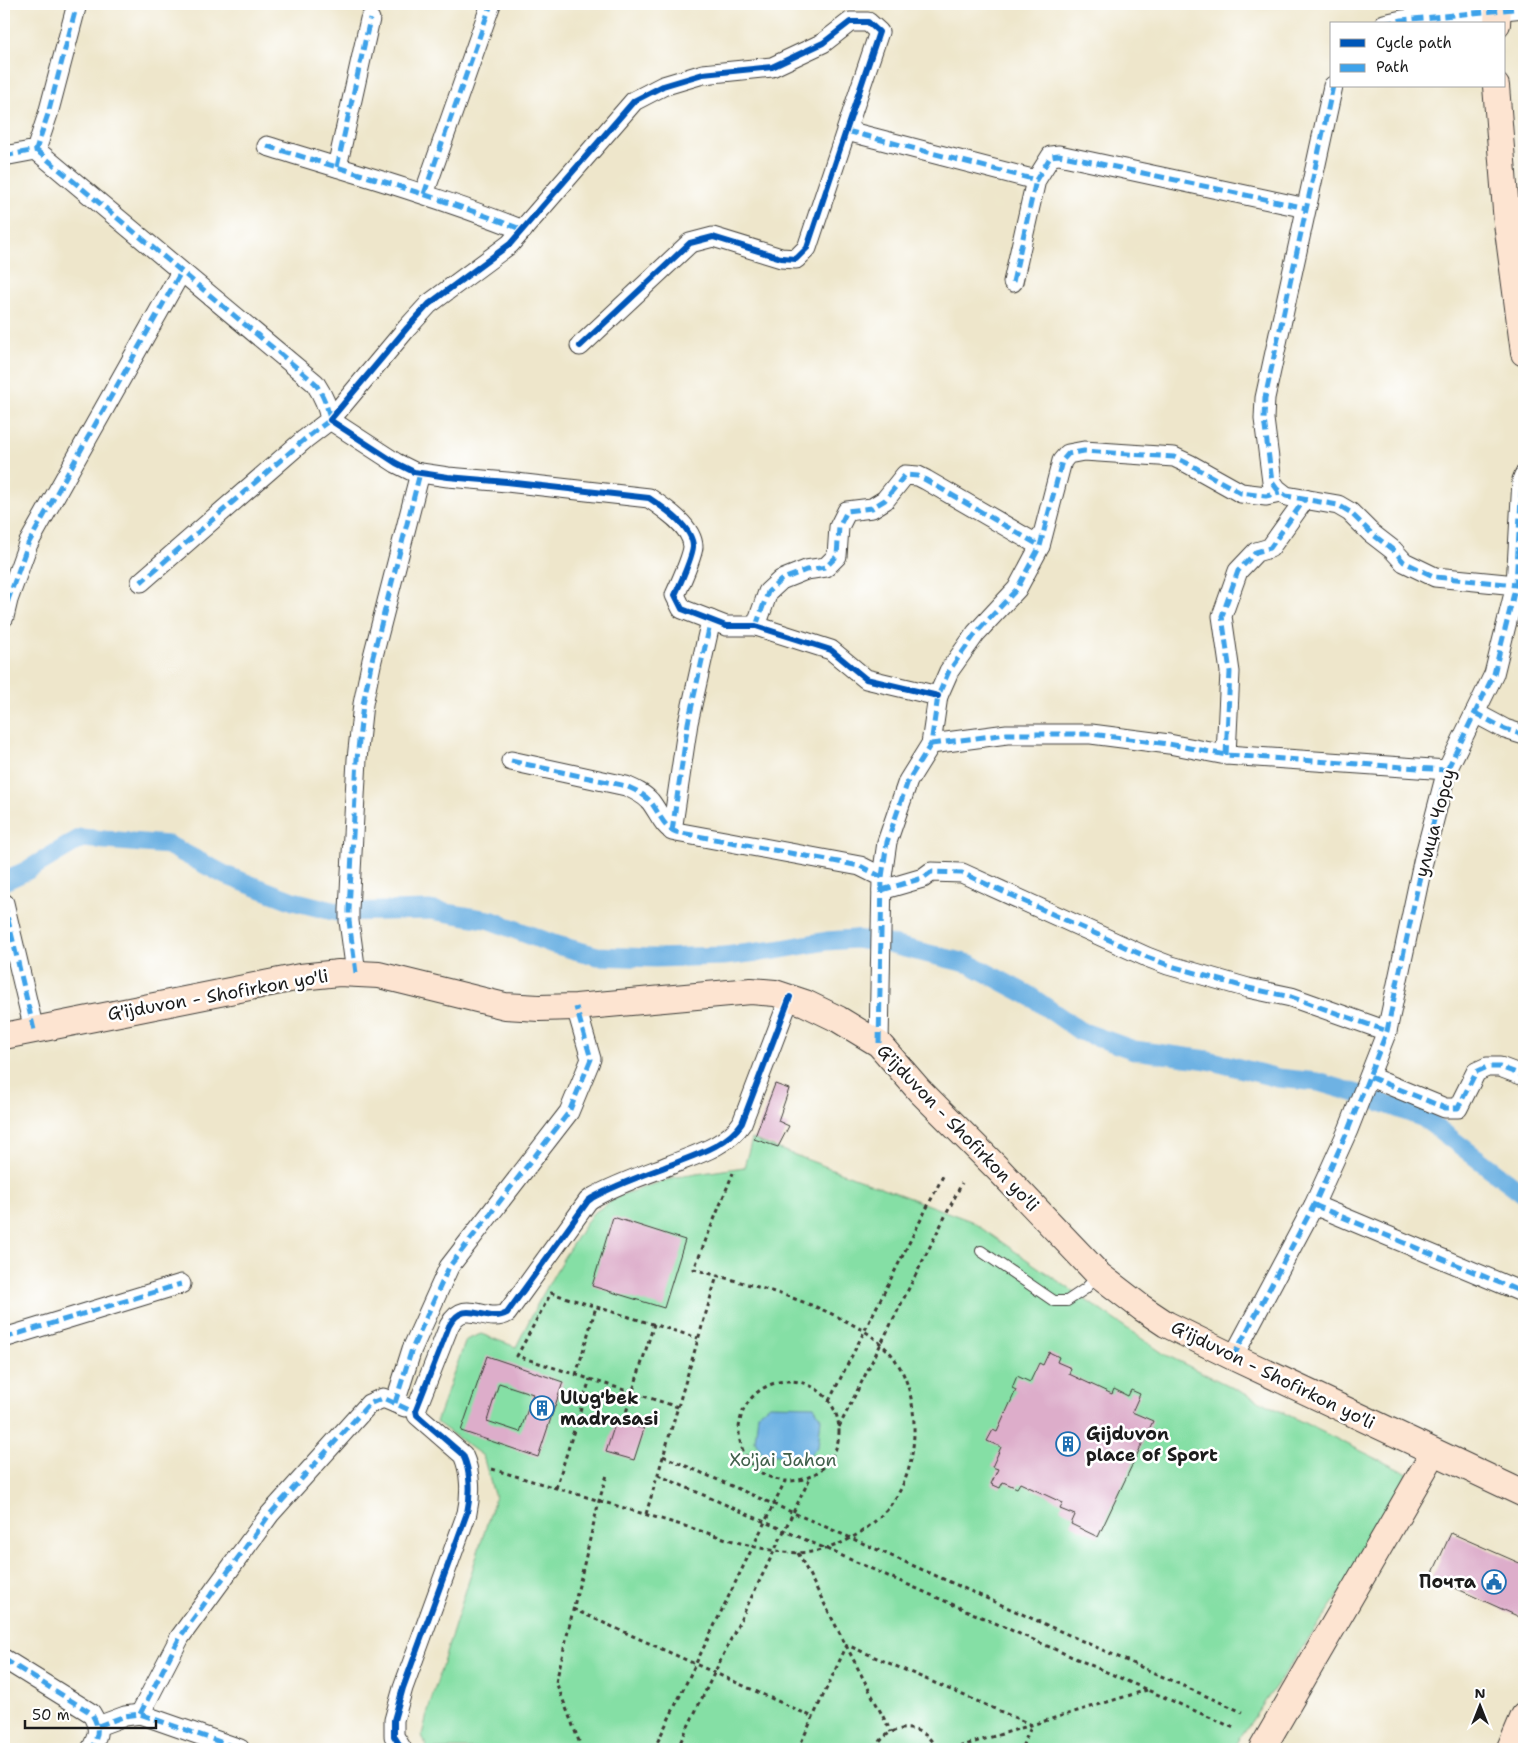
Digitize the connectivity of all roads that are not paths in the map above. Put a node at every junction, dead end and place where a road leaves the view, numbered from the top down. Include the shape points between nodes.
1 (77, 4) edge
2 (491, 4) edge
3 (1524, 8) edge
4 (1497, 12) edge
5 (370, 18) dead end
6 (1393, 22) edge
7 (1333, 88) edge
8 (1496, 88) edge
9 (847, 131) junction
10 (267, 146) dead end
11 (36, 150) junction
12 (4, 156) edge
13 (337, 167) junction
14 (1036, 180) junction
15 (424, 194) junction
16 (1306, 208) junction
17 (523, 230) junction
18 (181, 272) junction
19 (1013, 282) dead end
20 (580, 346) dead end
21 (1524, 353) edge
22 (330, 420) junction
23 (420, 473) junction
24 (1524, 474) edge
25 (1280, 493) junction
26 (1305, 499) junction
27 (1040, 546) junction
28 (140, 582) dead end
29 (1516, 585) junction
30 (4, 617) edge
31 (711, 620) junction
32 (756, 626) junction
33 (938, 696) junction
34 (1475, 713) junction
35 (1524, 735) edge
36 (931, 744) junction
37 (1226, 755) junction
38 (511, 761) dead end
39 (1447, 770) junction
40 (672, 831) junction
41 (882, 884) junction
42 (4, 903) edge
43 (356, 973) junction
44 (790, 997) junction
45 (576, 1007) junction
46 (34, 1030) junction
47 (1387, 1031) junction
48 (4, 1036) edge
49 (879, 1044) junction
50 (1524, 1076) edge
51 (1367, 1083) junction
52 (1314, 1205) junction
53 (981, 1251) dead end
54 (1099, 1275) junction
55 (181, 1284) dead end
56 (1524, 1293) edge
57 (4, 1338) edge
58 (1232, 1357) junction
59 (395, 1403) junction
60 (416, 1413) junction
61 (1434, 1452) junction
62 (1524, 1494) edge
63 (4, 1659) edge
64 (140, 1714) junction
65 (1524, 1716) edge
66 (98, 1726) junction
67 (91, 1749) edge
68 (240, 1749) edge
69 (402, 1749) edge
70 (1262, 1749) edge
71 (1510, 1749) edge

1 - 11 street
2 - 15 street
3 - 4 street
4 - 6 street
5 - 13 street
7 - 16 street
8 - 21 main road via 1507,222
9 - 14 street
9 - 17 street via 879,32 868,22 850,22 823,43 772,67 703,74 663,86 634,101
9 - 20 street via 807,248 796,259 781,258 713,237 690,243
10 - 13 street
11 - 12 street
11 - 18 street
13 - 15 street
14 - 16 street via 1051,156 1059,155
14 - 19 street
15 - 17 street
16 - 25 street via 1265,398 1264,419 1272,482
17 - 22 street via 498,254 429,304
18 - 22 street via 315,383 323,396
18 - 30 street via 28,544
22 - 23 street via 396,463
22 - 28 street via 305,438
23 - 31 street via 649,498 668,510 691,535 693,548 675,595 682,608
23 - 43 street via 372,660 364,704 357,759 349,915
24 - 29 street, улица Чорсу
25 - 26 street
25 - 27 street via 1266,496 1241,493 1174,457 1084,451 1068,454 1062,461
26 - 29 street via 1338,505 1350,512 1404,562 1435,577
26 - 37 street via 1270,548 1256,552 1238,571 1222,616 1230,672
27 - 32 street via 926,480 905,475 885,500 872,508 847,511 840,527 837,556 826,567 806,570 781,580 768,592
27 - 33 street via 1017,589 976,633 949,672
29 - 34 street, улица Чорсу via 1494,674
31 - 32 street via 726,626
31 - 40 street via 688,723
32 - 33 street via 831,650 866,679
33 - 36 street
34 - 35 street via 1505,730
34 - 39 street, улица Чорсу
36 - 37 street via 1007,734 1090,734
36 - 41 street via 908,781 887,842
37 - 39 street
38 - 40 street via 626,786 640,792
39 - 47 street, улица Чорсу via 1423,862
40 - 41 street via 860,866
41 - 47 street via 923,878 931,872 962,873 1168,965 1291,997
41 - 49 street
42 - 46 street
43 - 45 main road, G'ijduvon - Shofirkon yo'li via 395,978 505,1006
43 - 46 main road, G'ijduvon - Shofirkon yo'li via 300,977
44 - 45 main road, G'ijduvon - Shofirkon yo'li via 751,991
44 - 49 main road, G'ijduvon - Shofirkon yo'li via 822,1011
44 - 60 street via 737,1130 708,1150 588,1201 507,1313 498,1316 464,1312 456,1315
45 - 59 street via 591,1059 569,1112 449,1267 412,1349
46 - 48 main road, G'ijduvon - Shofirkon yo'li
47 - 51 street, улица Чорсу
49 - 54 main road, G'ijduvon - Shofirkon yo'li via 919,1090
50 - 51 street via 1500,1067 1486,1067 1476,1072 1458,1108 1445,1108
51 - 52 street, улица Чорсу
52 - 56 street
52 - 58 street, улица Чорсу
53 - 54 lane via 1054,1301 1067,1301
54 - 58 main road, G'ijduvon - Shofirkon yo'li via 1166,1324
55 - 57 street
58 - 61 main road, G'ijduvon - Shofirkon yo'li
59 - 60 street
59 - 64 street via 384,1398 369,1404 270,1514 180,1637
60 - 69 street via 463,1455 470,1499 394,1720 394,1736
61 - 62 main road, G'ijduvon - Shofirkon yo'li
61 - 70 main road
63 - 66 street via 84,1708
64 - 66 street
64 - 68 street
65 - 71 main road
66 - 67 street via 98,1736

